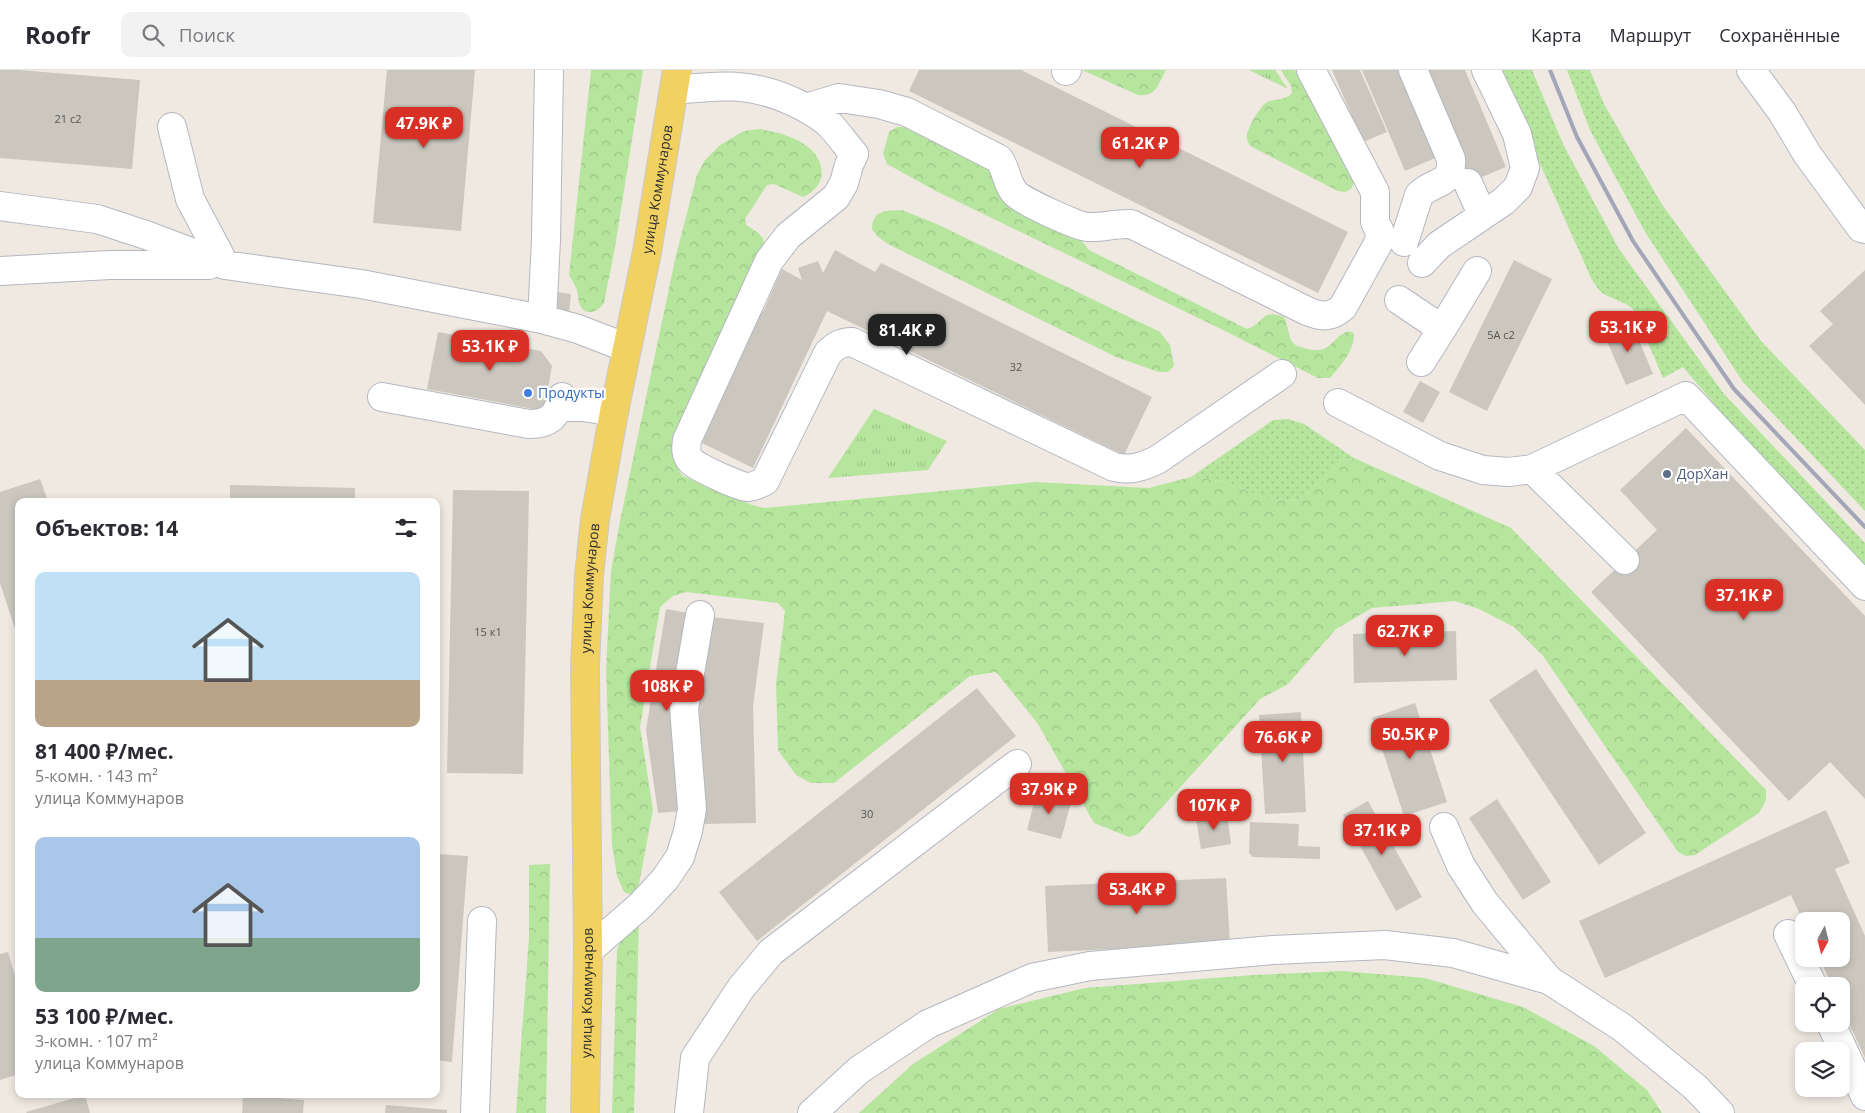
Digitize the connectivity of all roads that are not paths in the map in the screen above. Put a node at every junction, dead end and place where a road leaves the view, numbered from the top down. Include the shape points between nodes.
1 (549, 70) edge
2 (1311, 70) edge
3 (1413, 70) edge
4 (1486, 70) edge
5 (1750, 70) edge
6 (676, 80) edge
7 (806, 108) junction
8 (172, 127) dead end
9 (1468, 183) dead end
10 (0, 206) edge
11 (1482, 214) junction
12 (1865, 229) edge
13 (1404, 242) dead end
14 (1422, 262) dead end
15 (225, 265) junction
16 (0, 271) edge
17 (1477, 272) dead end
18 (1399, 300) dead end
19 (542, 319) junction
20 (1442, 329) junction
21 (627, 348) junction
22 (1421, 362) dead end
23 (1282, 374) dead end
24 (382, 397) dead end
25 (1338, 402) dead end
26 (614, 412) junction
27 (1532, 469) junction
28 (1625, 560) dead end
29 (1865, 586) edge
30 (700, 615) dead end
31 (1017, 764) dead end
32 (1444, 827) dead end
33 (482, 921) dead end
34 (1788, 934) dead end
35 (588, 951) junction
36 (1809, 977) edge
37 (1549, 980) junction
38 (1835, 1032) edge
39 (1865, 1096) edge
40 (475, 1113) edge
41 (585, 1113) edge
42 (689, 1113) edge
43 (812, 1113) edge
44 (1720, 1113) edge

1 - 19 lane
2 - 7 lane via 1375,192 1375,222 1380,232 1379,242 1343,307 1329,316 1306,311 1131,224 1077,226 1016,195 1000,159 908,112 839,98
3 - 13 lane via 1451,159 1452,169 1444,181 1419,194
4 - 11 lane via 1517,134 1525,168 1518,187 1504,201
5 - 12 lane via 1782,112 1807,154 1861,228
6 - 7 lane via 754,87
6 - 21 main road, улица Коммунаров
7 - 23 lane via 829,124 854,154 836,197 788,236 769,261 687,440 687,454 692,462 745,487 765,481 828,353 843,342 852,342 1122,469 1144,466 1157,460
8 - 15 lane via 190,199
9 - 11 lane
10 - 15 lane via 97,220 146,234
11 - 14 lane via 1439,245
15 - 16 lane via 110,265
15 - 19 lane via 361,284
17 - 20 lane
18 - 20 lane
19 - 21 lane
20 - 22 lane
21 - 26 main road, улица Коммунаров
24 - 26 lane via 529,424 543,423 555,415 561,402
25 - 27 lane via 1440,456 1483,470 1508,472
26 - 35 main road, улица Коммунаров via 595,519 585,658
27 - 28 lane
27 - 29 lane via 1686,396
30 - 35 lane via 684,708 692,809 680,857 641,905
31 - 42 lane via 771,952 741,988 695,1058
32 - 37 lane via 1461,866 1485,903
33 - 40 lane
34 - 36 lane
35 - 41 main road, улица Коммунаров
37 - 43 lane via 1453,953 1385,945 1273,950 1090,966 1032,978 928,1024 859,1070
37 - 44 lane via 1623,1028 1695,1087
38 - 39 lane

